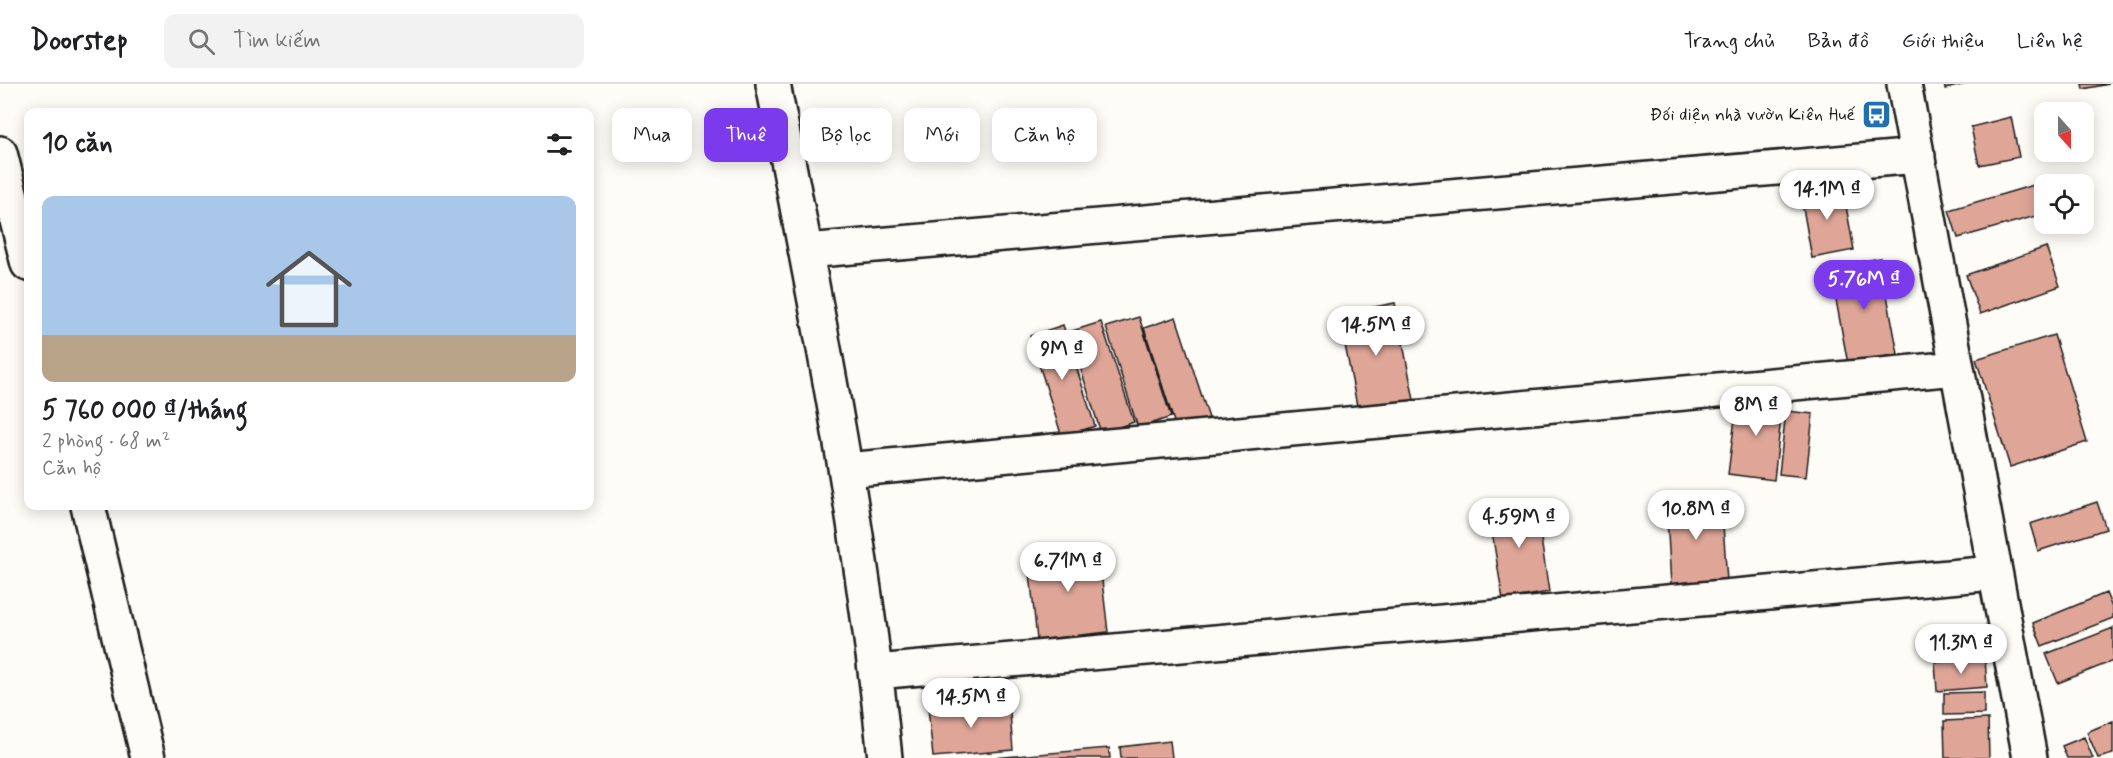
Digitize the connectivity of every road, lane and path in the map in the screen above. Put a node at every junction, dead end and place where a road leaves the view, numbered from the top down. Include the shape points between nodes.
1 (773, 84) edge
2 (1904, 84) edge
3 (0, 153) edge
4 (1918, 156) junction
5 (24, 248) edge
6 (806, 251) junction
7 (1957, 368) junction
8 (846, 470) junction
9 (89, 510) edge
10 (1994, 573) junction
11 (876, 672) junction
12 (148, 758) edge
13 (885, 758) edge
14 (2030, 758) edge

1 - 6 street
2 - 4 street
3 - 5 street
4 - 6 street
4 - 7 street
6 - 8 street
7 - 8 street
7 - 10 street
8 - 11 street
9 - 12 street
10 - 11 street
10 - 14 street
11 - 13 street

